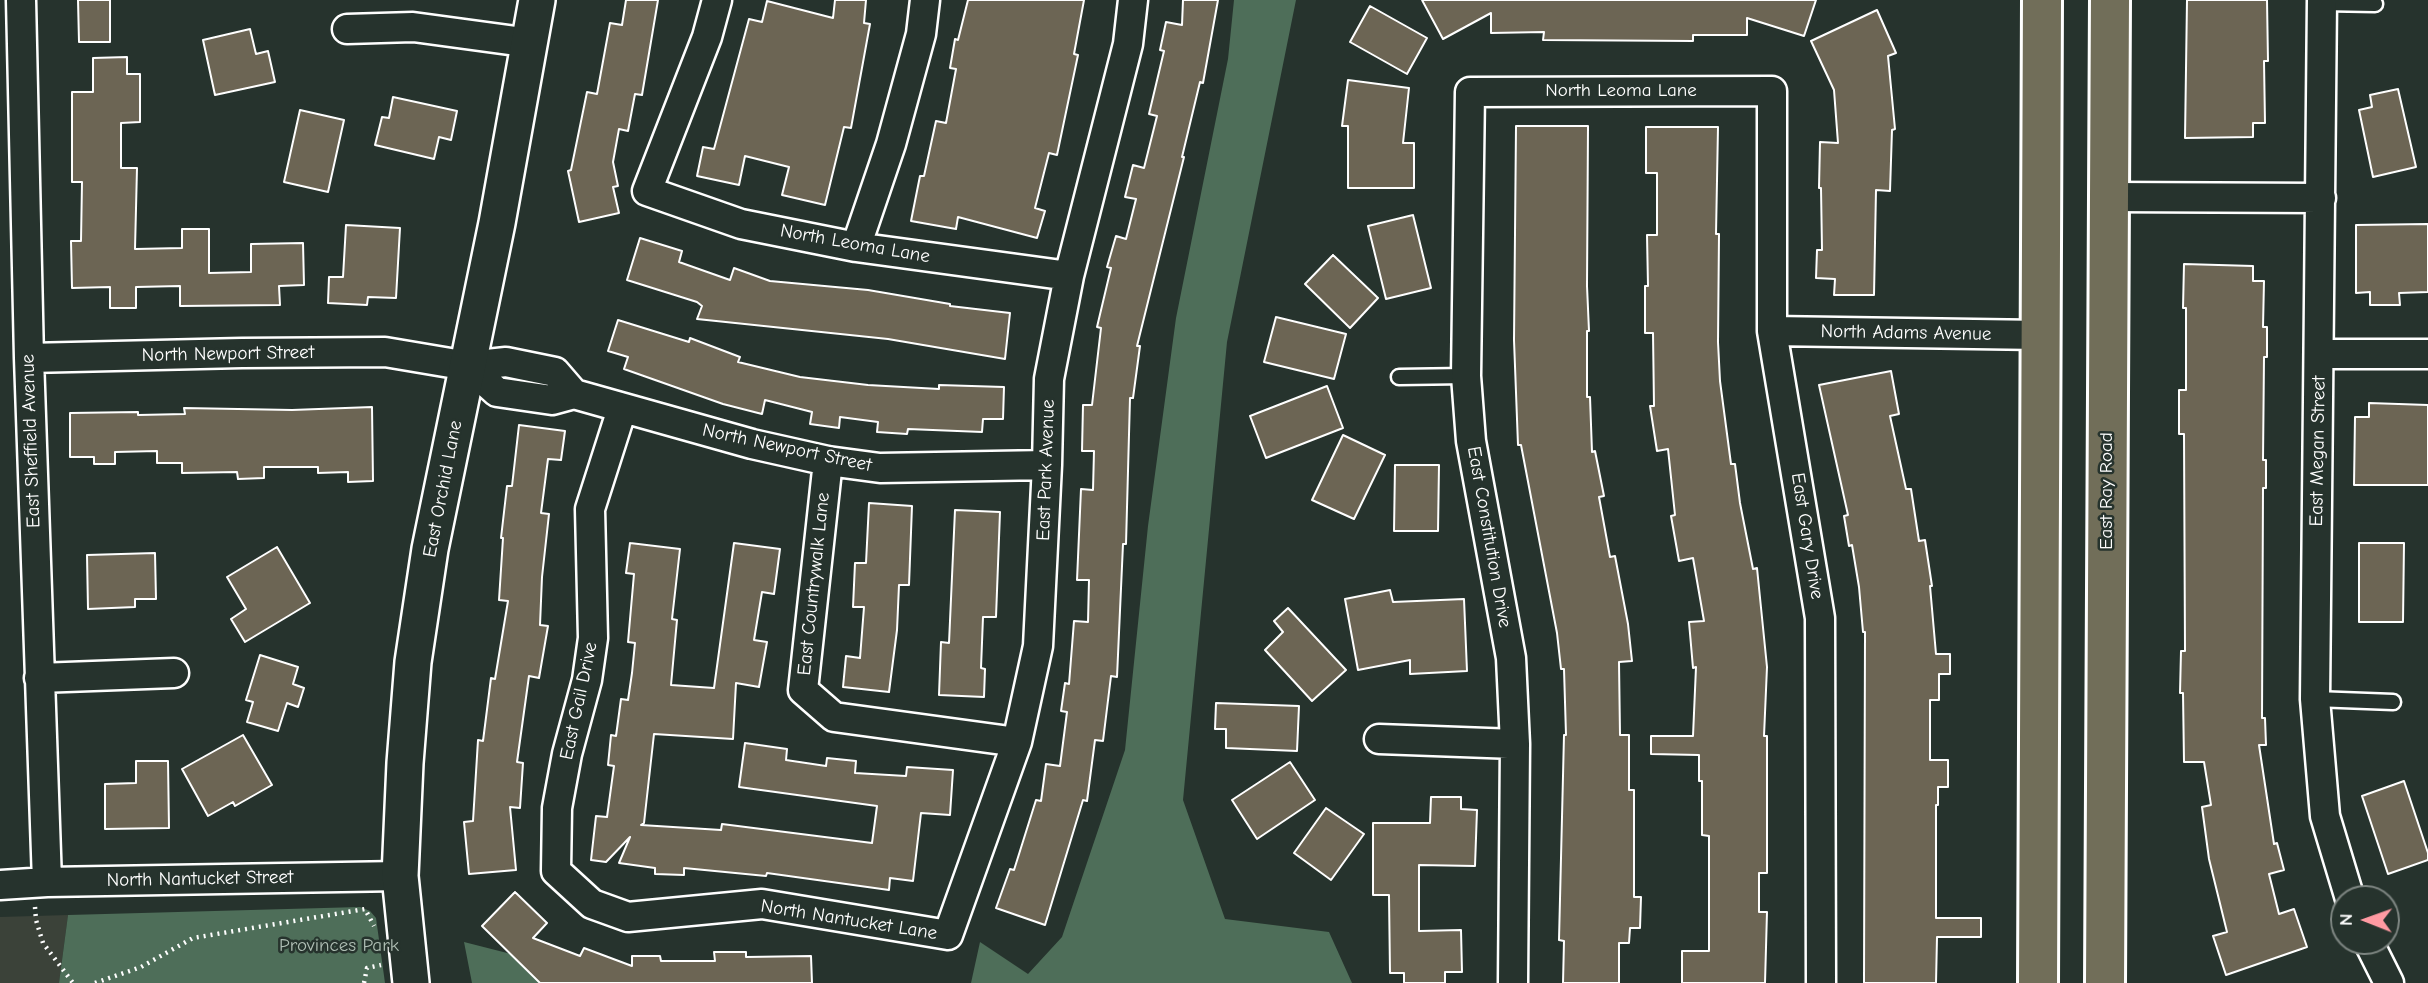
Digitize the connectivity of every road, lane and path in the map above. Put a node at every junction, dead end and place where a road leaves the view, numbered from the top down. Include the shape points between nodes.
1 (21, 0) edge
2 (537, 0) edge
3 (717, 0) edge
4 (925, 0) edge
5 (1133, 0) edge
6 (2042, 0) edge
7 (2110, 0) edge
8 (2322, 1) edge
9 (2375, 4) dead end
10 (347, 29) dead end
11 (531, 43) junction
12 (1772, 91) joint
13 (1470, 92) joint
14 (2108, 197) junction
15 (2321, 198) junction
16 (856, 247) junction
17 (1069, 275) junction
18 (1773, 331) junction
19 (2040, 335) junction
20 (2319, 354) junction
21 (2428, 354) edge
22 (29, 358) junction
23 (468, 366) junction
24 (1466, 376) junction
25 (1399, 377) dead end
26 (622, 409) junction
27 (828, 461) junction
28 (1047, 465) junction
29 (174, 673) dead end
30 (39, 678) junction
31 (2315, 699) junction
32 (2393, 702) dead end
33 (1379, 738) dead end
34 (1017, 742) junction
35 (1515, 744) junction
36 (556, 871) joint
37 (400, 876) junction
38 (40, 883) junction
39 (0, 885) edge
40 (2346, 885) edge
41 (375, 928) dead end
42 (948, 935) joint
43 (379, 953) dead end
44 (2375, 955) edge
45 (73, 983) edge
46 (95, 983) edge
47 (364, 983) edge
48 (411, 983) edge
49 (1513, 983) edge
50 (1821, 983) edge
51 (2038, 983) edge
52 (2105, 983) edge
53 (2389, 983) edge

1 - 22 street, East Sheffield Avenue
2 - 11 street, East Orchid Lane
3 - 16 street, North Leoma Lane via 708,37 647,191 741,224
4 - 16 street via 921,34 891,144
5 - 17 street, East Park Avenue via 1128,44
6 - 19 main road
7 - 14 main road, East Ray Road
8 - 9 lane
8 - 15 street, East Megan Street
10 - 11 street via 413,27
11 - 23 street, East Orchid Lane
12 - 13 street, North Leoma Lane
12 - 18 street, East Gary Drive
13 - 24 street, East Constitution Drive
14 - 15 street
14 - 52 main road, East Ray Road
15 - 20 street, East Megan Street
16 - 17 street, North Leoma Lane
17 - 28 street, East Park Avenue via 1049,379
18 - 19 street, North Adams Avenue
18 - 50 street, East Gary Drive via 1820,618
19 - 51 main road
20 - 21 street
20 - 31 street, East Megan Street
22 - 23 street, North Newport Street via 385,352
22 - 30 street, East Sheffield Avenue
23 - 26 street, North Newport Street via 506,362 555,372 574,394
23 - 37 street, East Orchid Lane via 430,549 413,662
24 - 25 lane
24 - 35 street, East Constitution Drive via 1471,441 1511,658
26 - 27 street, North Newport Street
26 - 36 street, East Gail Drive via 590,509 593,638 557,808
27 - 28 street, North Newport Street via 880,468
27 - 34 street, East Countrywalk Lane via 803,690 834,717
28 - 34 street, East Park Avenue via 1038,646
29 - 30 street
30 - 38 street, East Sheffield Avenue
31 - 32 lane
31 - 40 street, East Megan Street via 2325,816
33 - 35 street
34 - 42 street, East Park Avenue
35 - 49 street, East Constitution Drive
36 - 42 street, North Nantucket Lane via 592,904 628,917 762,904
37 - 38 street, North Nantucket Street
37 - 48 street, East Orchid Lane
38 - 39 street, North Nantucket Street
38 - 45 path via 36,920 43,943
41 - 46 path via 365,909 193,938 142,967
43 - 47 path via 382,966 367,968
44 - 53 street

